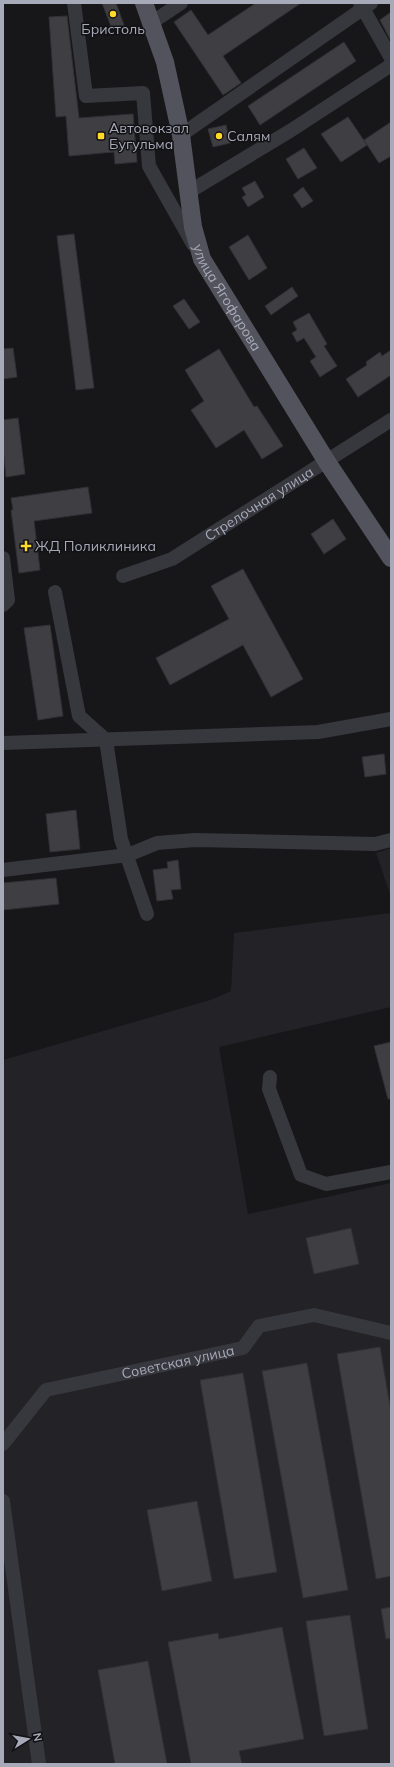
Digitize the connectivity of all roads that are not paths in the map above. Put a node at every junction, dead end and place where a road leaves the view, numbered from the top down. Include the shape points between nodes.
1 (74, 3) edge
2 (144, 3) edge
3 (181, 3) edge
4 (365, 5) edge
5 (151, 23) junction
6 (391, 58) edge
7 (391, 65) edge
8 (181, 135) junction
9 (187, 193) junction
10 (202, 260) junction
11 (391, 420) edge
12 (327, 462) junction
13 (3, 558) edge
14 (391, 558) edge
15 (123, 576) dead end
16 (55, 592) dead end
17 (6, 602) edge
18 (391, 718) edge
19 (106, 740) junction
20 (3, 743) edge
21 (391, 840) edge
22 (128, 855) junction
23 (3, 870) edge
24 (147, 914) dead end
25 (270, 1077) dead end
26 (391, 1172) edge
27 (391, 1333) edge
28 (3, 1444) edge
29 (3, 1501) edge
30 (39, 1764) edge

1 - 10 street via 86,96 143,92 149,166
2 - 5 main road, улица Ягофарова
3 - 5 street
4 - 6 street
4 - 8 street
5 - 8 main road, улица Ягофарова via 165,62
7 - 9 street via 290,132
8 - 9 main road, улица Ягофарова
9 - 10 main road, улица Ягофарова
10 - 12 main road, улица Ягофарова
11 - 12 street, Стрелочная улица
12 - 14 main road, улица Ягофарова
12 - 15 street, Стрелочная улица via 172,559
13 - 17 street
16 - 19 street via 79,716
18 - 19 street via 318,732
19 - 20 street
19 - 22 street via 121,840
21 - 22 street via 375,844 195,840 156,843
22 - 23 street
22 - 24 street
25 - 26 street via 269,1089 301,1175 326,1184
27 - 28 street, Советская улица via 314,1315 259,1326 243,1348 46,1390
29 - 30 street

